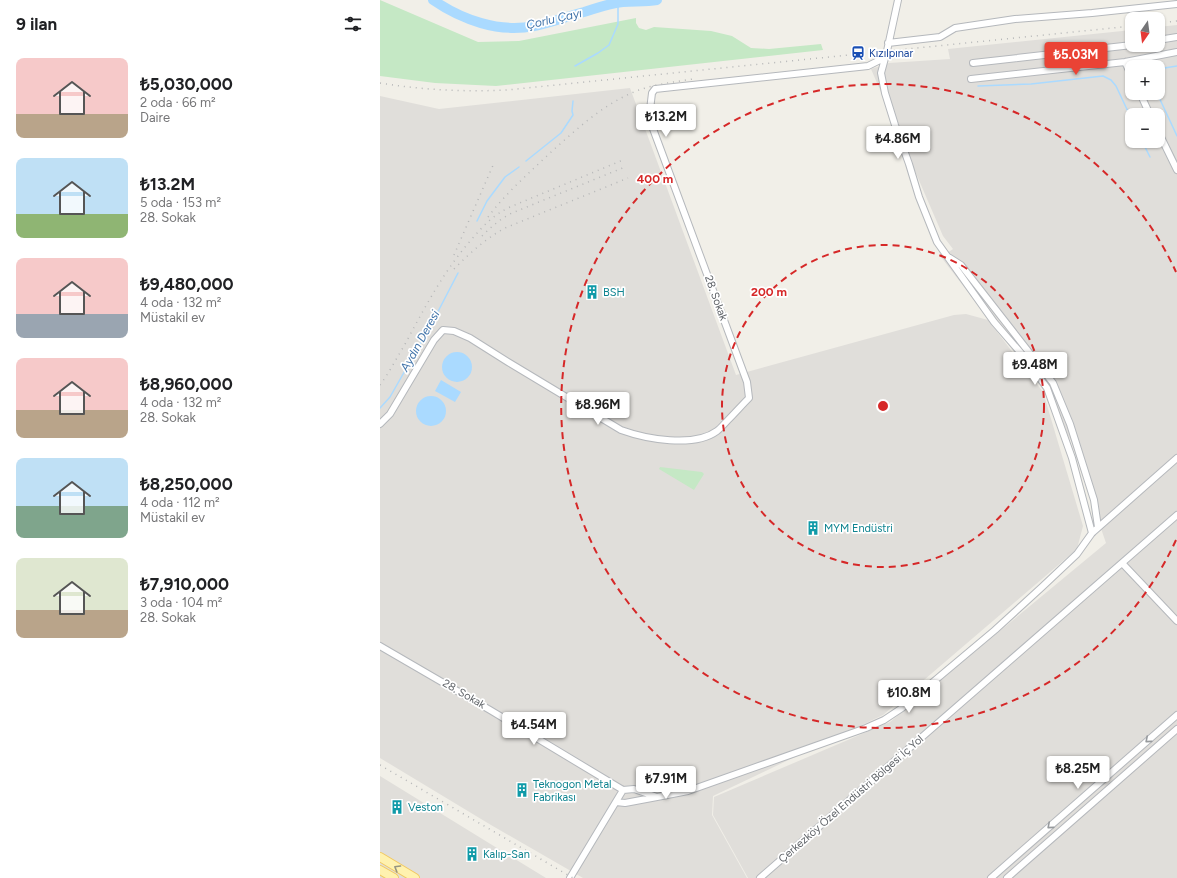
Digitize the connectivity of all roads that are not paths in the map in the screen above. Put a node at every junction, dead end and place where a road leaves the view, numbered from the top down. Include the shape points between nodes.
1 (898, 0) edge
2 (1170, 0) edge
3 (1177, 4) edge
4 (1153, 7) junction
5 (1177, 37) edge
6 (1165, 39) edge
7 (888, 43) junction
8 (1125, 46) edge
9 (1177, 52) edge
10 (886, 57) junction
11 (1135, 60) edge
12 (1125, 62) edge
13 (973, 63) dead end
14 (971, 79) dead end
15 (1165, 145) edge
16 (1177, 170) edge
17 (947, 256) junction
18 (380, 424) edge
19 (1177, 458) edge
20 (1177, 515) edge
21 (1098, 527) junction
22 (1092, 533) junction
23 (1122, 563) junction
24 (1177, 621) edge
25 (380, 646) edge
26 (1177, 715) edge
27 (1177, 729) edge
28 (623, 790) junction
29 (657, 797) junction
30 (616, 802) junction
31 (380, 857) edge
32 (380, 870) edge
33 (394, 878) edge
34 (415, 878) edge
35 (570, 878) edge
36 (760, 878) edge
37 (991, 878) edge
38 (1007, 878) edge

1 - 7 street
2 - 4 street
3 - 4 street
4 - 7 street via 1015,19 955,28 940,37
5 - 6 street
7 - 10 street
8 - 13 street
9 - 11 street
10 - 17 street via 881,73 885,93 919,197 937,242
10 - 18 street, 28. Sokak via 868,66 655,89 652,93 649,118 747,382 749,398 717,431 690,440 664,440 621,430 454,330 443,330 434,340 390,414
12 - 14 street
15 - 16 street
17 - 21 street via 961,265 1053,383 1070,424 1094,500
17 - 22 street via 994,322 1047,388 1072,458
19 - 21 street
20 - 23 street, Çerkezköy Özel Endüstri Bölgesi İç Yol
21 - 22 street
22 - 29 street via 1077,554 995,630 902,708 884,720 688,791
23 - 24 street
23 - 36 street, Çerkezköy Özel Endüstri Bölgesi İç Yol
25 - 28 street, 28. Sokak
26 -> 37 street
27 - 38 street
28 - 29 street via 634,789
28 - 30 street
29 - 30 street
30 - 35 street
34 -> 31 main road
32 - 33 main road

